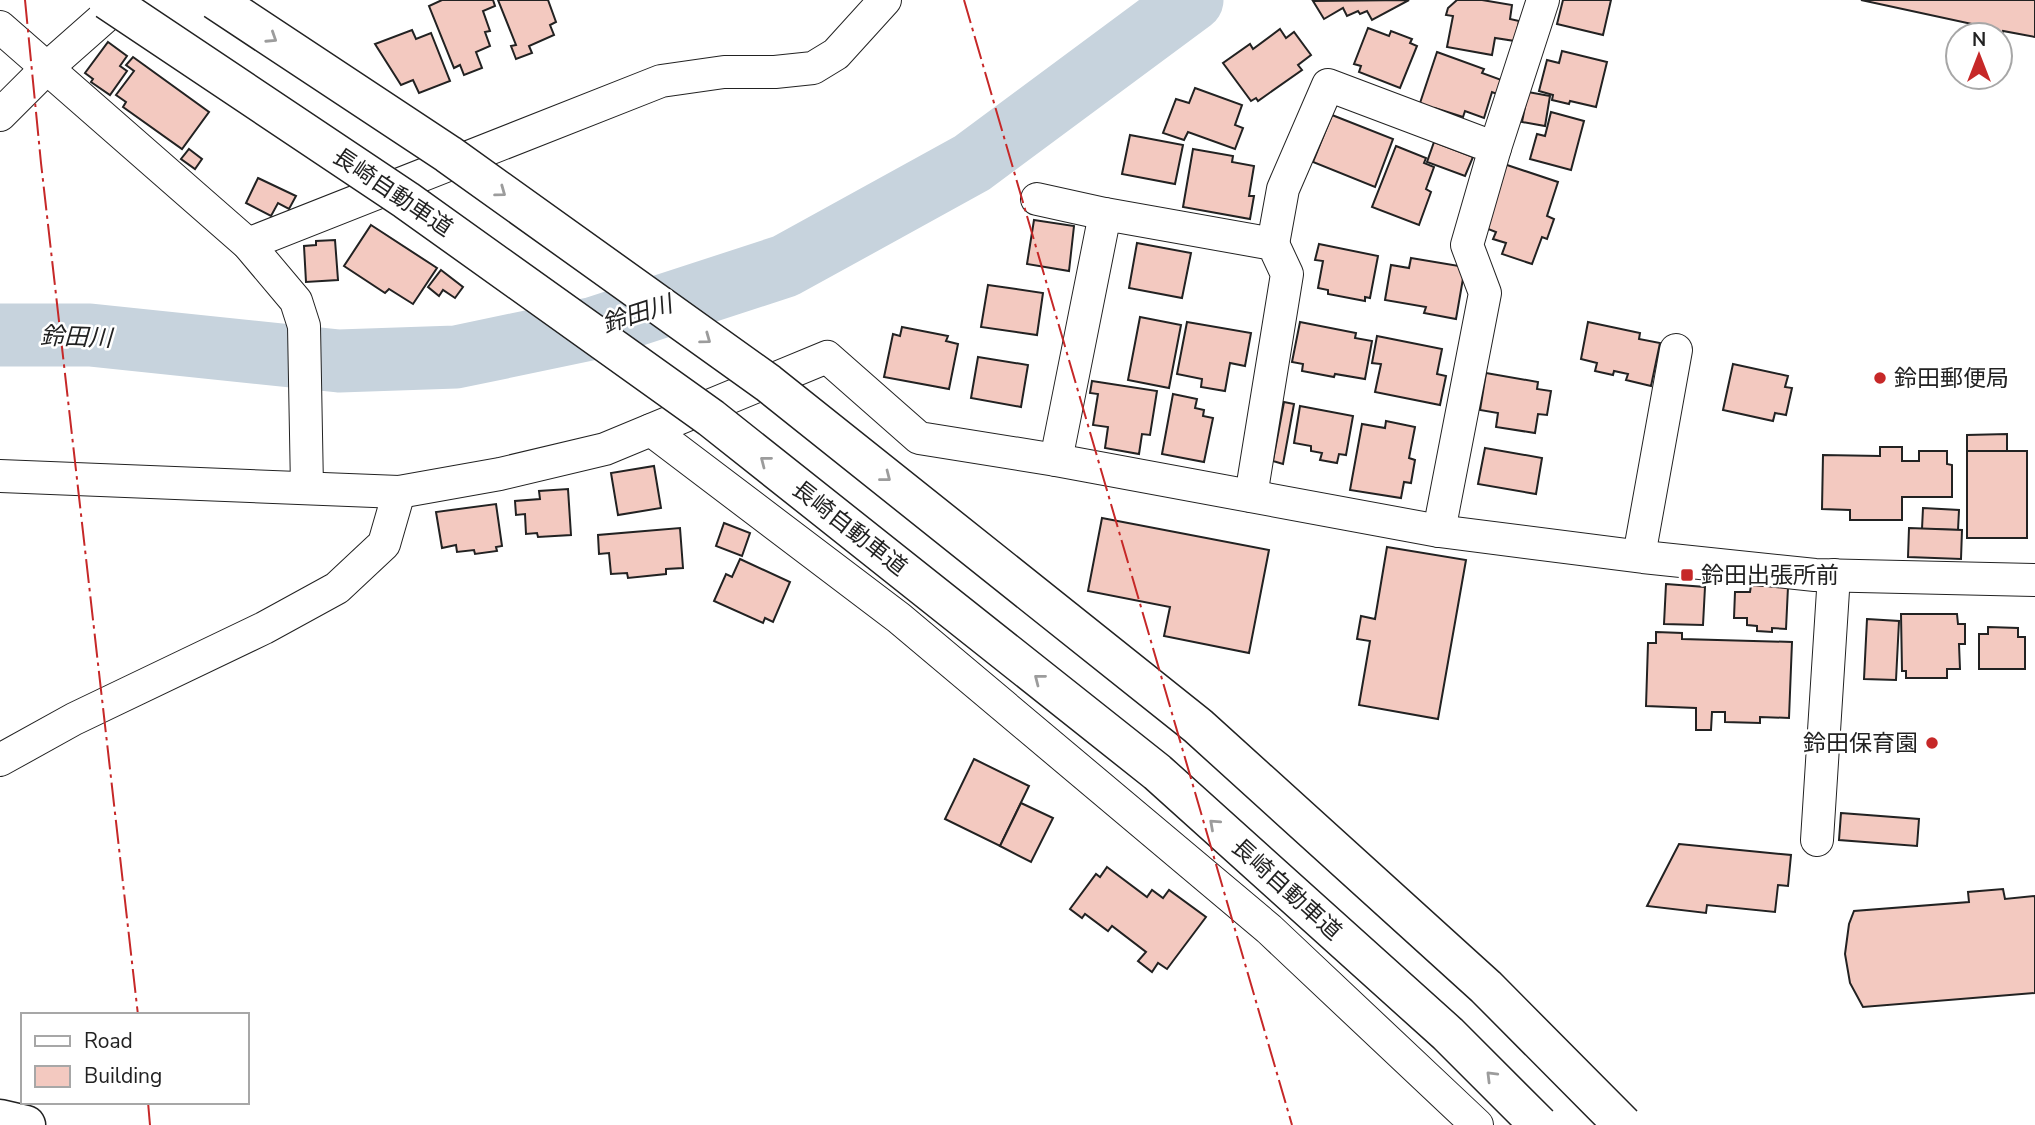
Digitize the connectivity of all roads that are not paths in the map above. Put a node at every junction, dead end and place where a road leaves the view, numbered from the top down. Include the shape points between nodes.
1 (107, 0) edge
2 (124, 0) edge
3 (215, 0) edge
4 (885, 0) edge
5 (1543, 0) edge
6 (0, 27) edge
7 (47, 68) junction
8 (0, 116) edge
9 (1495, 148) junction
10 (1037, 199) dead end
11 (1105, 214) junction
12 (247, 244) junction
13 (1273, 244) junction
14 (1676, 350) dead end
15 (651, 430) junction
16 (1056, 460) junction
17 (0, 476) edge
18 (307, 488) junction
19 (399, 492) junction
20 (1251, 496) junction
21 (1439, 531) junction
22 (1639, 556) junction
23 (1834, 575) junction
24 (2035, 580) edge
25 (0, 760) edge
26 (1817, 840) dead end
27 (0, 1119) edge
28 (26, 1125) edge
29 (1477, 1125) edge
30 (1539, 1125) edge
31 (1623, 1125) edge

30 -> 1 highway, 長崎自動車道, bridge via 1448,1034 1157,772 722,426 406,200
2 - 7 street
3 -> 31 highway, bridge via 448,154 768,383 1188,717 1486,987
4 - 12 street via 836,54 813,68 724,72 660,81
5 - 9 street
6 - 7 street
7 - 8 street
7 - 12 street
9 - 13 street via 1328,85 1283,189
9 - 21 street via 1467,245 1485,293
10 - 11 street
11 - 13 street
11 - 16 street
12 - 18 street via 296,302 304,326
13 - 20 street via 1287,274
14 - 22 street
15 - 16 street via 827,357 919,438
15 - 19 street via 604,449
15 - 29 street via 900,618 1269,929
16 - 20 street
17 - 18 street
18 - 19 street
19 - 25 street via 384,544 337,588
20 - 21 street
21 - 22 street
22 - 23 street
23 - 24 street
23 - 26 street
27 - 28 highway

